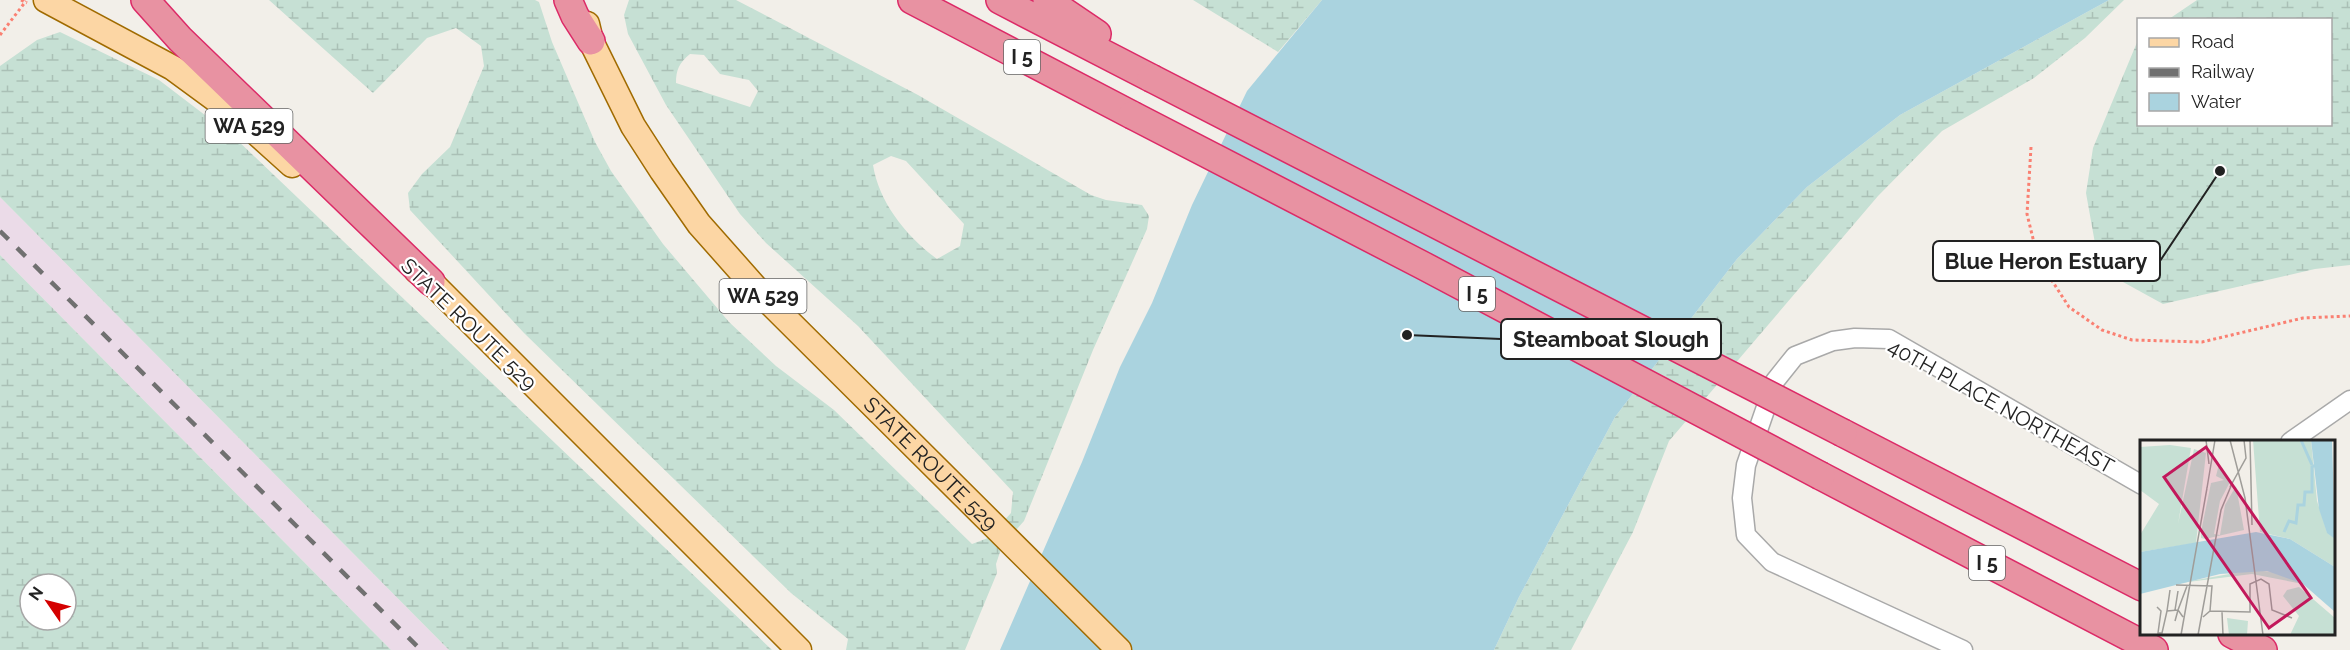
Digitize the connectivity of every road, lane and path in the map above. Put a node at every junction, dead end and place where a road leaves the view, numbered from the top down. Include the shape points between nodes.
1 (21, 0) edge
2 (145, 0) edge
3 (568, 0) edge
4 (579, 0) edge
5 (912, 0) edge
6 (1000, 0) edge
7 (1047, 0) edge
8 (34, 2) edge
9 (0, 35) edge
10 (591, 41) junction
11 (1151, 78) junction
12 (2031, 147) dead end
13 (431, 282) junction
14 (2350, 316) edge
15 (2350, 400) edge
16 (2291, 440) edge
17 (2140, 484) edge
18 (2140, 586) edge
19 (2236, 635) edge
20 (799, 650) edge
21 (1119, 650) edge
22 (1963, 650) edge
23 (2154, 650) edge
24 (2264, 650) edge

1 - 8 path
2 - 13 highway via 180,39
3 - 10 highway
4 - 10 main road, STATE ROUTE 529 / WA 529
5 - 23 highway, I 5, bridge
6 - 11 highway, I 5
7 - 11 highway via 1102,37
8 - 9 path
8 - 13 main road, STATE ROUTE 529 / WA 529 via 138,48 173,68 233,112 375,238
10 - 21 main road, STATE ROUTE 529 / WA 529 via 633,126 699,224 762,295
11 - 18 highway, I 5, bridge
12 - 14 path via 2027,214 2038,259 2069,307 2102,330 2132,340 2202,342 2303,318
13 - 20 main road, STATE ROUTE 529 / WA 529
15 - 16 lane
17 - 22 lane, 40TH PLACE NORTHEAST via 1890,339 1833,341 1795,356 1775,381 1746,465 1742,498 1746,535 1772,562
19 - 24 highway

